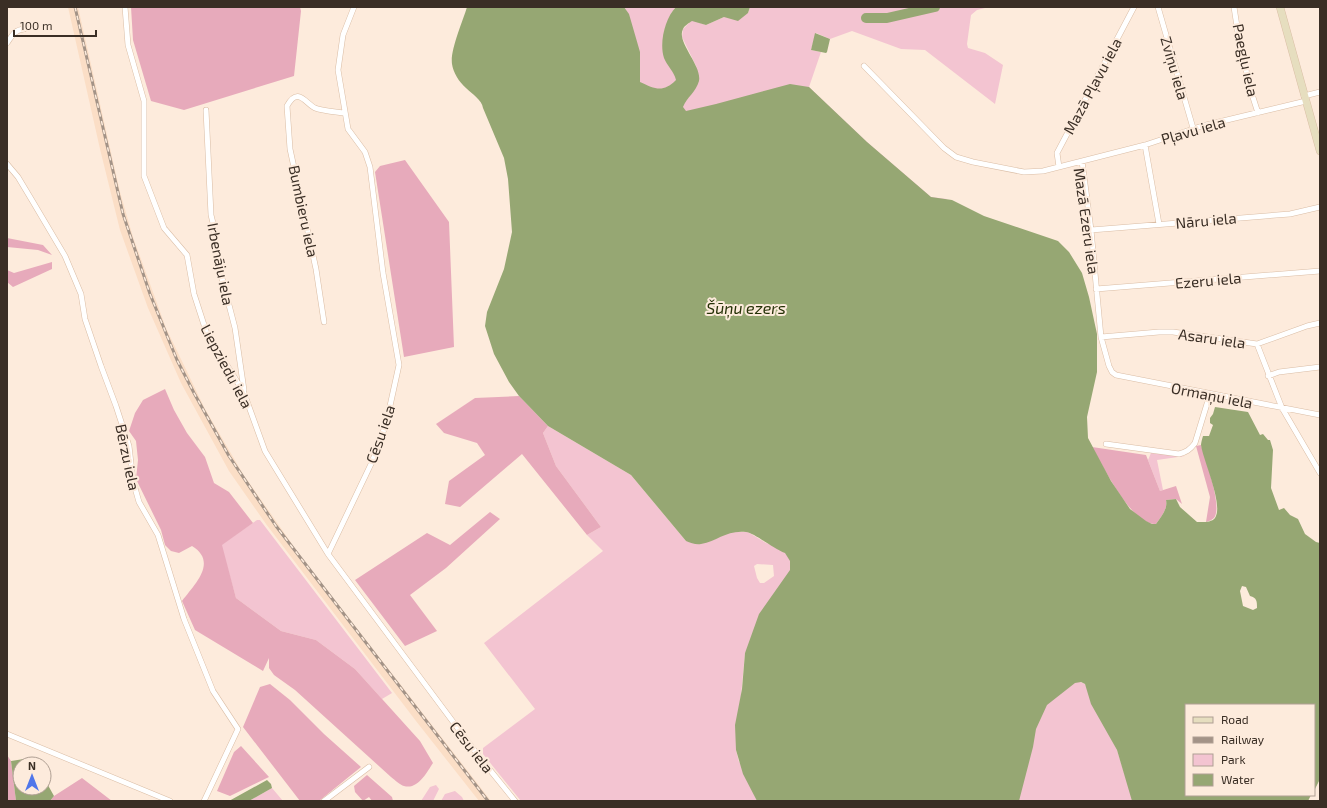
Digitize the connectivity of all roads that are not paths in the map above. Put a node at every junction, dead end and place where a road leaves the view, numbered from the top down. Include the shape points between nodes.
1 (125, 7) edge
2 (354, 7) edge
3 (1134, 7) edge
4 (1158, 7) edge
5 (1234, 7) edge
6 (1280, 7) edge
7 (24, 29) dead end
8 (7, 43) edge
9 (864, 66) dead end
10 (1320, 92) edge
11 (1305, 98) junction
12 (206, 110) dead end
13 (344, 113) junction
14 (1258, 113) junction
15 (1193, 128) junction
16 (1145, 145) junction
17 (1320, 151) edge
18 (1082, 161) junction
19 (7, 164) edge
20 (1059, 167) junction
21 (1320, 207) edge
22 (1159, 224) junction
23 (1091, 230) junction
24 (1320, 271) edge
25 (1096, 289) junction
26 (324, 322) dead end
27 (1320, 323) edge
28 (1101, 337) junction
29 (1257, 344) junction
30 (1108, 366) joint
31 (1320, 367) edge
32 (1268, 376) junction
33 (244, 393) junction
34 (1210, 394) junction
35 (1282, 408) junction
36 (1320, 415) edge
37 (1106, 444) dead end
38 (1320, 473) edge
39 (328, 554) junction
40 (7, 734) edge
41 (369, 767) dead end
42 (170, 801) edge
43 (204, 801) edge
44 (324, 801) edge
45 (515, 801) edge

1 - 33 street, Liepziedu iela via 128,45 144,101 144,176 164,228 187,255 194,294 206,331
2 - 13 street, Cēsu iela via 343,35 338,70
3 - 20 street, Mazā Pļavu iela via 1057,153
4 - 15 street, Zvīņu iela
5 - 14 street, Paegļu iela via 1250,88
6 - 11 street
7 - 8 street via 18,29
9 - 20 street, Mazā Ezeru iela via 944,148 956,157 1024,172
10 - 11 street, Pļavu iela
11 - 14 street, Pļavu iela
11 - 17 street
12 - 33 street, Irbenāju iela via 211,215 216,255 235,328
13 - 26 street, Bumbieru iela via 316,108 304,98 297,97 287,106 290,149 316,269
13 - 39 street, Cēsu iela via 348,129 365,152 370,167 383,273 399,365 386,424 372,462
14 - 15 street, Pļavu iela
15 - 16 street, Pļavu iela
16 - 18 street, Pļavu iela
16 - 22 street
18 - 20 street, Mazā Ezeru iela
18 - 23 street, Mazā Ezeru iela
19 - 43 street, Bērzu iela via 18,177 68,263 81,294 85,319 129,446 138,502 158,535 184,619 213,691 238,729
21 - 22 street, Nāru iela via 1290,214
22 - 23 street, Nāru iela
23 - 25 street, Mazā Ezeru iela
24 - 25 street, Ezeru iela
25 - 28 street, Mazā Ezeru iela
27 - 29 street, Asaru iela
28 - 29 street, Asaru iela via 1173,332
28 - 30 street, Mazā Ezeru iela
29 - 32 street
30 - 34 street, Ormaņu iela via 1116,375
31 - 32 street via 1279,372
32 - 35 street
33 - 39 street, Liepziedu iela via 265,451
34 - 35 street, Ormaņu iela
34 - 37 street via 1194,444 1184,453
35 - 36 street, Ormaņu iela
35 - 38 street
39 - 45 street, Cēsu iela
40 - 42 street
41 - 44 street

